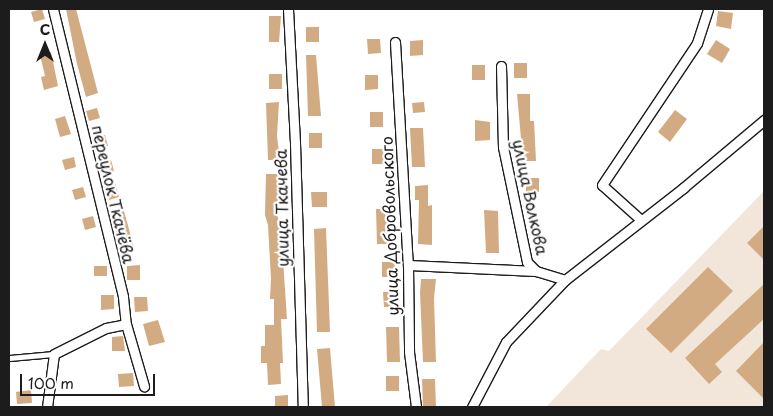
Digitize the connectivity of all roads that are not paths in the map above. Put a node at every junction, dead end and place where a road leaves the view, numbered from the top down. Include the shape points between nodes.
1 (53, 9) edge
2 (288, 9) edge
3 (708, 9) edge
4 (395, 42) dead end
5 (501, 66) dead end
6 (764, 120) edge
7 (642, 220) junction
8 (408, 265) junction
9 (536, 271) junction
10 (565, 280) junction
11 (126, 324) junction
12 (54, 354) junction
13 (9, 358) edge
14 (144, 386) dead end
15 (47, 407) edge
16 (303, 407) edge
17 (416, 407) edge
18 (472, 407) edge

1 - 11 street, переулок Ткачёва via 123,296
2 - 16 street, улица Ткачева
3 - 7 street via 697,43 602,185
4 - 8 street, улица Добровольского
5 - 9 street, улица Волкова via 504,147 527,262
6 - 7 street
7 - 10 street
8 - 9 street
8 - 17 street, улица Добровольского via 409,352
9 - 10 street, улица Волкова
10 - 18 street via 506,342
11 - 12 street via 106,328
11 - 14 street, переулок Ткачёва
12 - 13 lane
12 - 15 street

